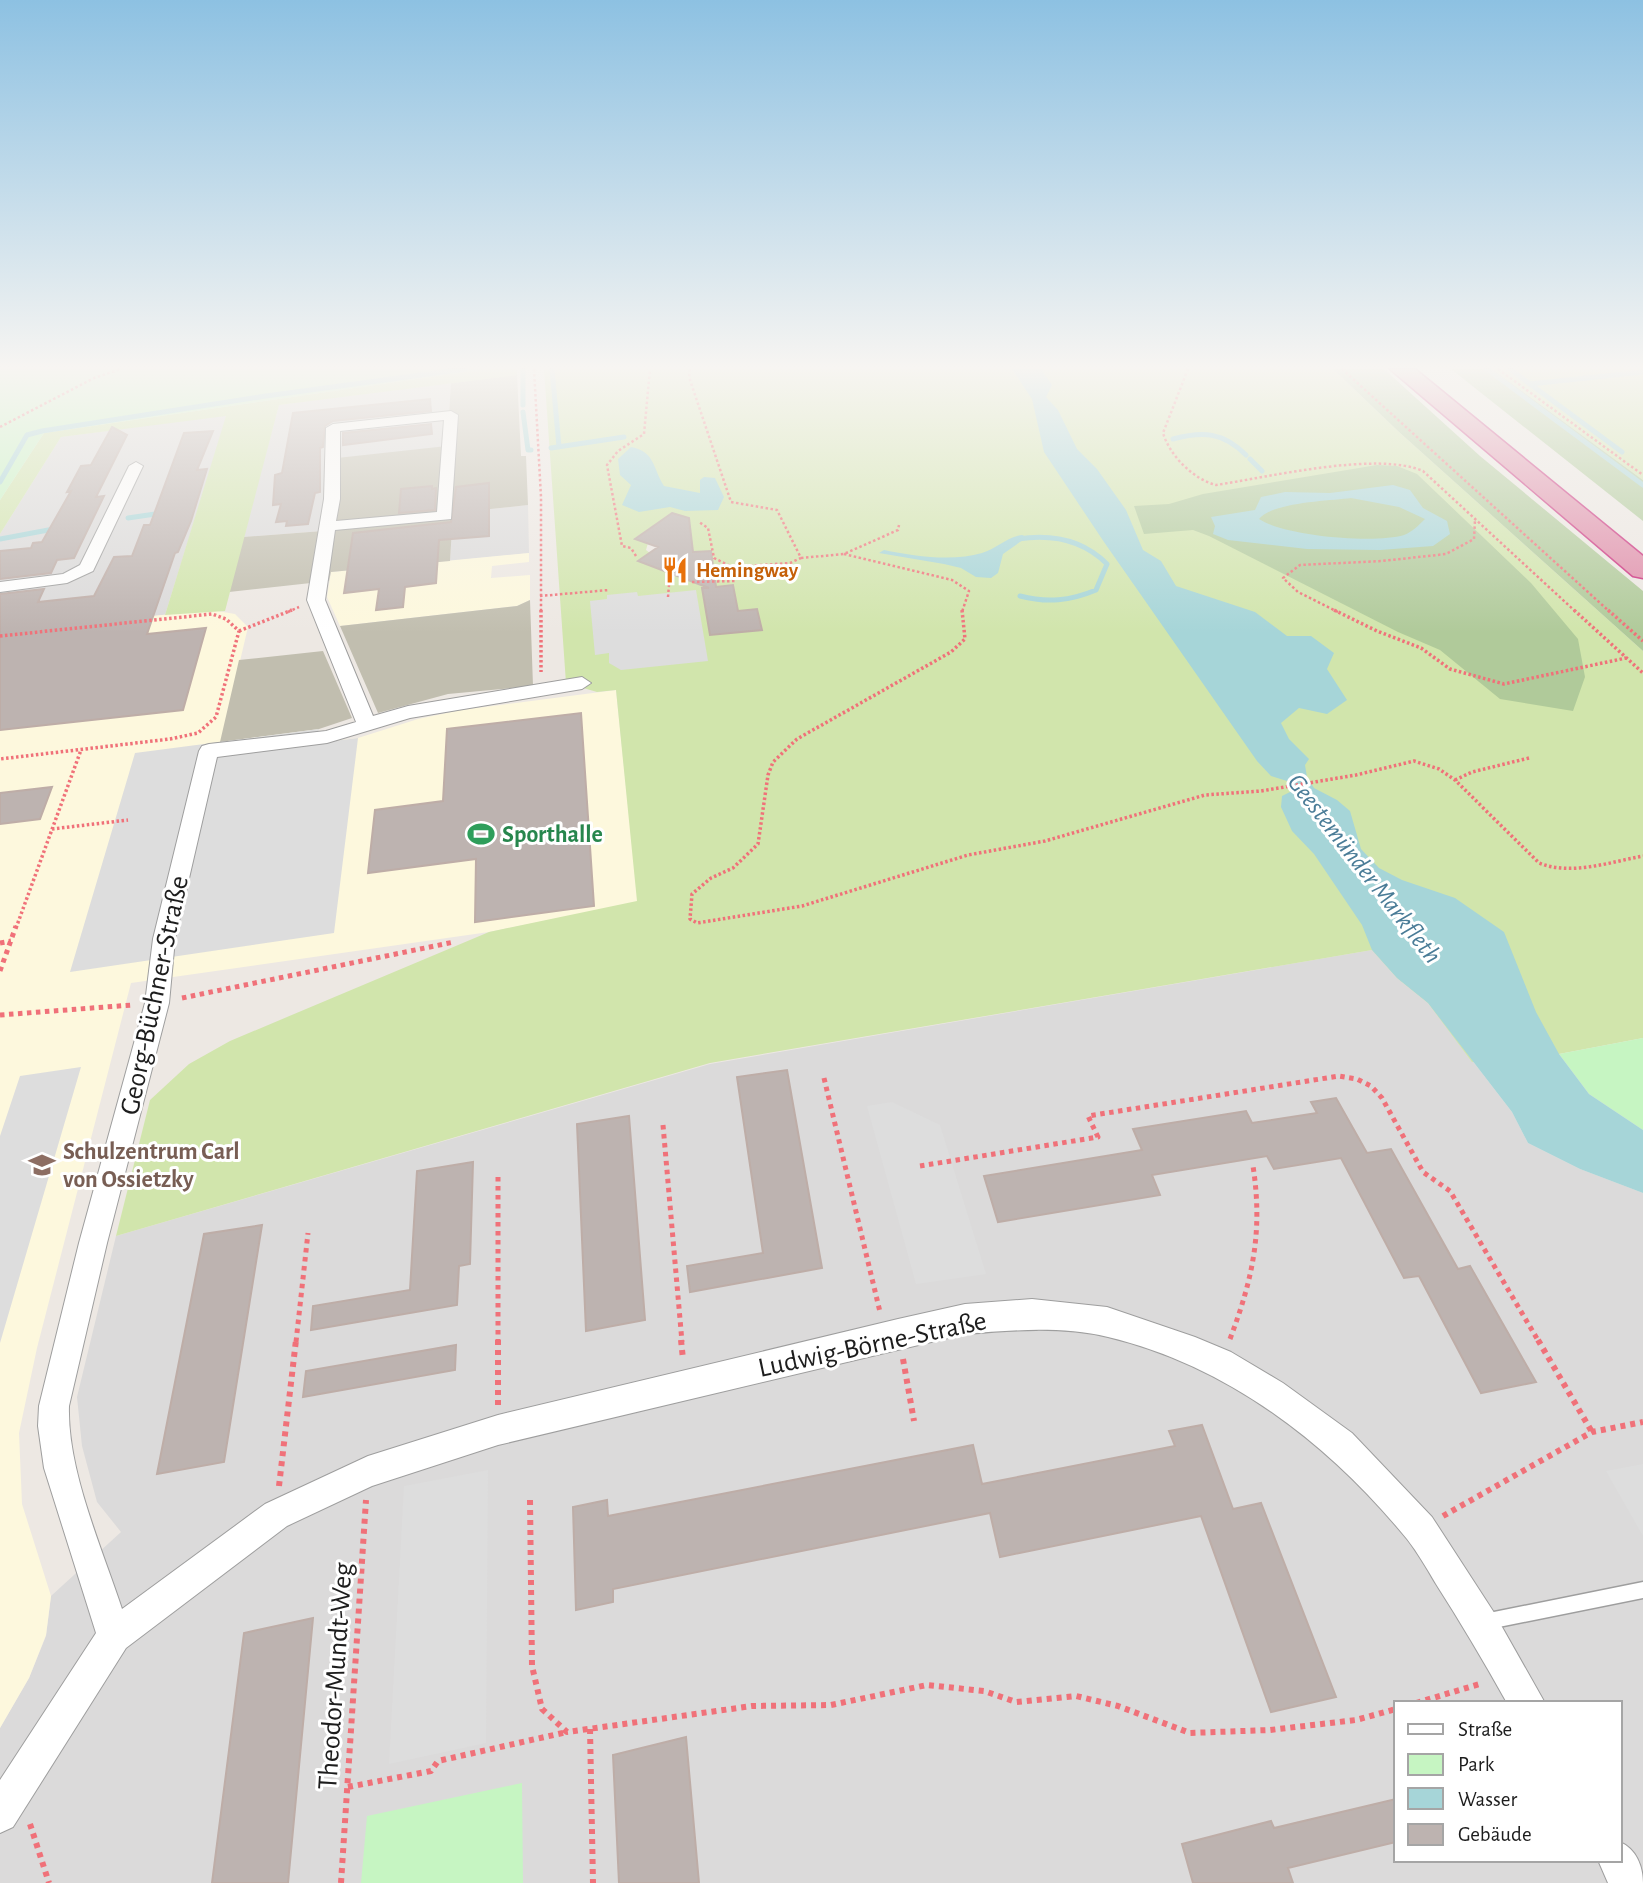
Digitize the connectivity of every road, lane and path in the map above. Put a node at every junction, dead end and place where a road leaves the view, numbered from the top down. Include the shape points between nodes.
1 (333, 457) edge
2 (449, 457) edge
3 (539, 457) edge
4 (610, 457) edge
5 (716, 457) edge
6 (1178, 457) edge
7 (1439, 457) edge
8 (1507, 457) edge
9 (1540, 457) edge
10 (1618, 457) edge
11 (136, 466) dead end
12 (1643, 475) edge
13 (1475, 519) junction
14 (699, 522) dead end
15 (899, 525) dead end
16 (328, 526) junction
17 (1643, 541) edge
18 (844, 554) junction
19 (636, 556) dead end
20 (801, 558) junction
21 (732, 567) junction
22 (1643, 570) edge
23 (692, 583) dead end
24 (669, 585) dead end
25 (0, 587) edge
26 (608, 590) dead end
27 (540, 596) junction
28 (668, 597) dead end
29 (316, 600) junction
30 (239, 631) junction
31 (0, 636) edge
32 (1643, 641) edge
33 (1626, 658) junction
34 (1643, 673) edge
35 (582, 683) dead end
36 (542, 690) junction
37 (366, 723) junction
38 (81, 750) junction
39 (1529, 758) dead end
40 (0, 759) edge
41 (1455, 779) junction
42 (128, 820) dead end
43 (52, 829) junction
44 (1643, 856) edge
45 (11, 941) junction
46 (454, 942) dead end
47 (0, 943) edge
48 (0, 971) edge
49 (157, 1003) junction
50 (0, 1015) edge
51 (824, 1078) dead end
52 (663, 1125) dead end
53 (920, 1166) dead end
54 (1253, 1166) dead end
55 (498, 1177) dead end
56 (308, 1233) dead end
57 (892, 1335) junction
58 (1220, 1363) junction
59 (685, 1384) junction
60 (914, 1420) dead end
61 (1643, 1422) edge
62 (498, 1430) junction
63 (1592, 1432) junction
64 (368, 1472) junction
65 (530, 1500) dead end
66 (276, 1515) junction
67 (1420, 1529) junction
68 (1643, 1590) edge
69 (1481, 1623) junction
70 (114, 1636) junction
71 (1511, 1675) junction
72 (1423, 1701) edge
73 (1526, 1701) edge
74 (1394, 1710) edge
75 (590, 1729) junction
76 (567, 1731) junction
77 (348, 1787) junction
78 (9, 1799) edge
79 (1618, 1862) edge
80 (48, 1883) edge
81 (341, 1883) edge
82 (593, 1883) edge
83 (1629, 1883) edge

1 - 16 street
2 - 16 street via 445,516
3 - 27 path
4 - 19 path via 607,466 622,546 631,548
5 - 20 path via 731,502 777,510
6 - 13 path via 1193,477 1216,485 1396,462 1423,471
7 - 32 path
8 - 22 highway
9 - 17 highway
10 - 12 path
11 - 25 street via 87,568 67,578
13 - 33 path
13 - 33 path via 1474,540 1446,555 1300,565 1283,578 1298,592 1421,648 1450,669 1504,684
14 - 21 path via 708,528 714,558
15 - 18 path via 898,530
16 - 29 street
18 - 20 path
18 - 41 path via 965,587 969,592 962,610 965,639 951,652 783,750 768,775 758,844 733,868 711,877 692,894 690,919 697,923 802,906 968,855 1045,841 1205,796 1313,782 1414,761
20 - 21 path via 790,563
21 - 23 path via 735,581
24 - 28 path
26 - 27 path
27 - 36 path
29 - 30 path
29 - 37 street
30 - 31 path via 212,614
30 - 38 path via 216,717 198,733
33 - 34 path
35 - 36 street, Georg-Büchner-Straße
36 - 37 street, Georg-Büchner-Straße
37 - 49 street, Georg-Büchner-Straße via 327,737 209,751 164,939
38 - 40 path
38 - 43 path
39 - 41 path
41 - 44 path via 1539,863 1554,869
42 - 43 path
43 - 45 path
45 - 47 path
45 - 48 path
46 - 49 path
49 - 50 path
49 - 70 street, Georg-Büchner-Straße via 54,1406 60,1468
51 - 57 path
52 - 59 path
53 - 63 path via 1098,1137 1088,1116 1357,1076 1378,1090 1424,1174 1450,1191
54 - 58 path via 1260,1202 1258,1246 1245,1300
55 - 62 path
56 - 66 path
57 - 58 street, Ludwig-Börne-Straße via 965,1319 1032,1314 1107,1322 1185,1346
57 - 59 street, Ludwig-Börne-Straße
57 - 60 path
58 - 67 street, Ludwig-Börne-Straße via 1341,1444
59 - 62 street, Ludwig-Börne-Straße
61 - 63 path
62 - 64 street, Ludwig-Börne-Straße
63 - 67 path
64 - 66 street, Ludwig-Börne-Straße
64 - 77 path, Theodor-Mundt-Weg
65 - 76 path via 531,1666 542,1709
66 - 70 street, Ludwig-Börne-Straße
67 - 69 street, Ludwig-Börne-Straße
68 - 69 lane
69 - 71 street, Ludwig-Börne-Straße
70 - 78 street
71 - 72 path
71 - 73 street, Ludwig-Börne-Straße
74 - 75 path via 1356,1720 1270,1730 1190,1733 1076,1696 1016,1702 984,1691 927,1685 831,1705 752,1706
75 - 76 path
75 - 82 path
76 - 77 path via 438,1761 431,1771
77 - 81 path, Theodor-Mundt-Weg
78 - 80 path
79 - 83 street

